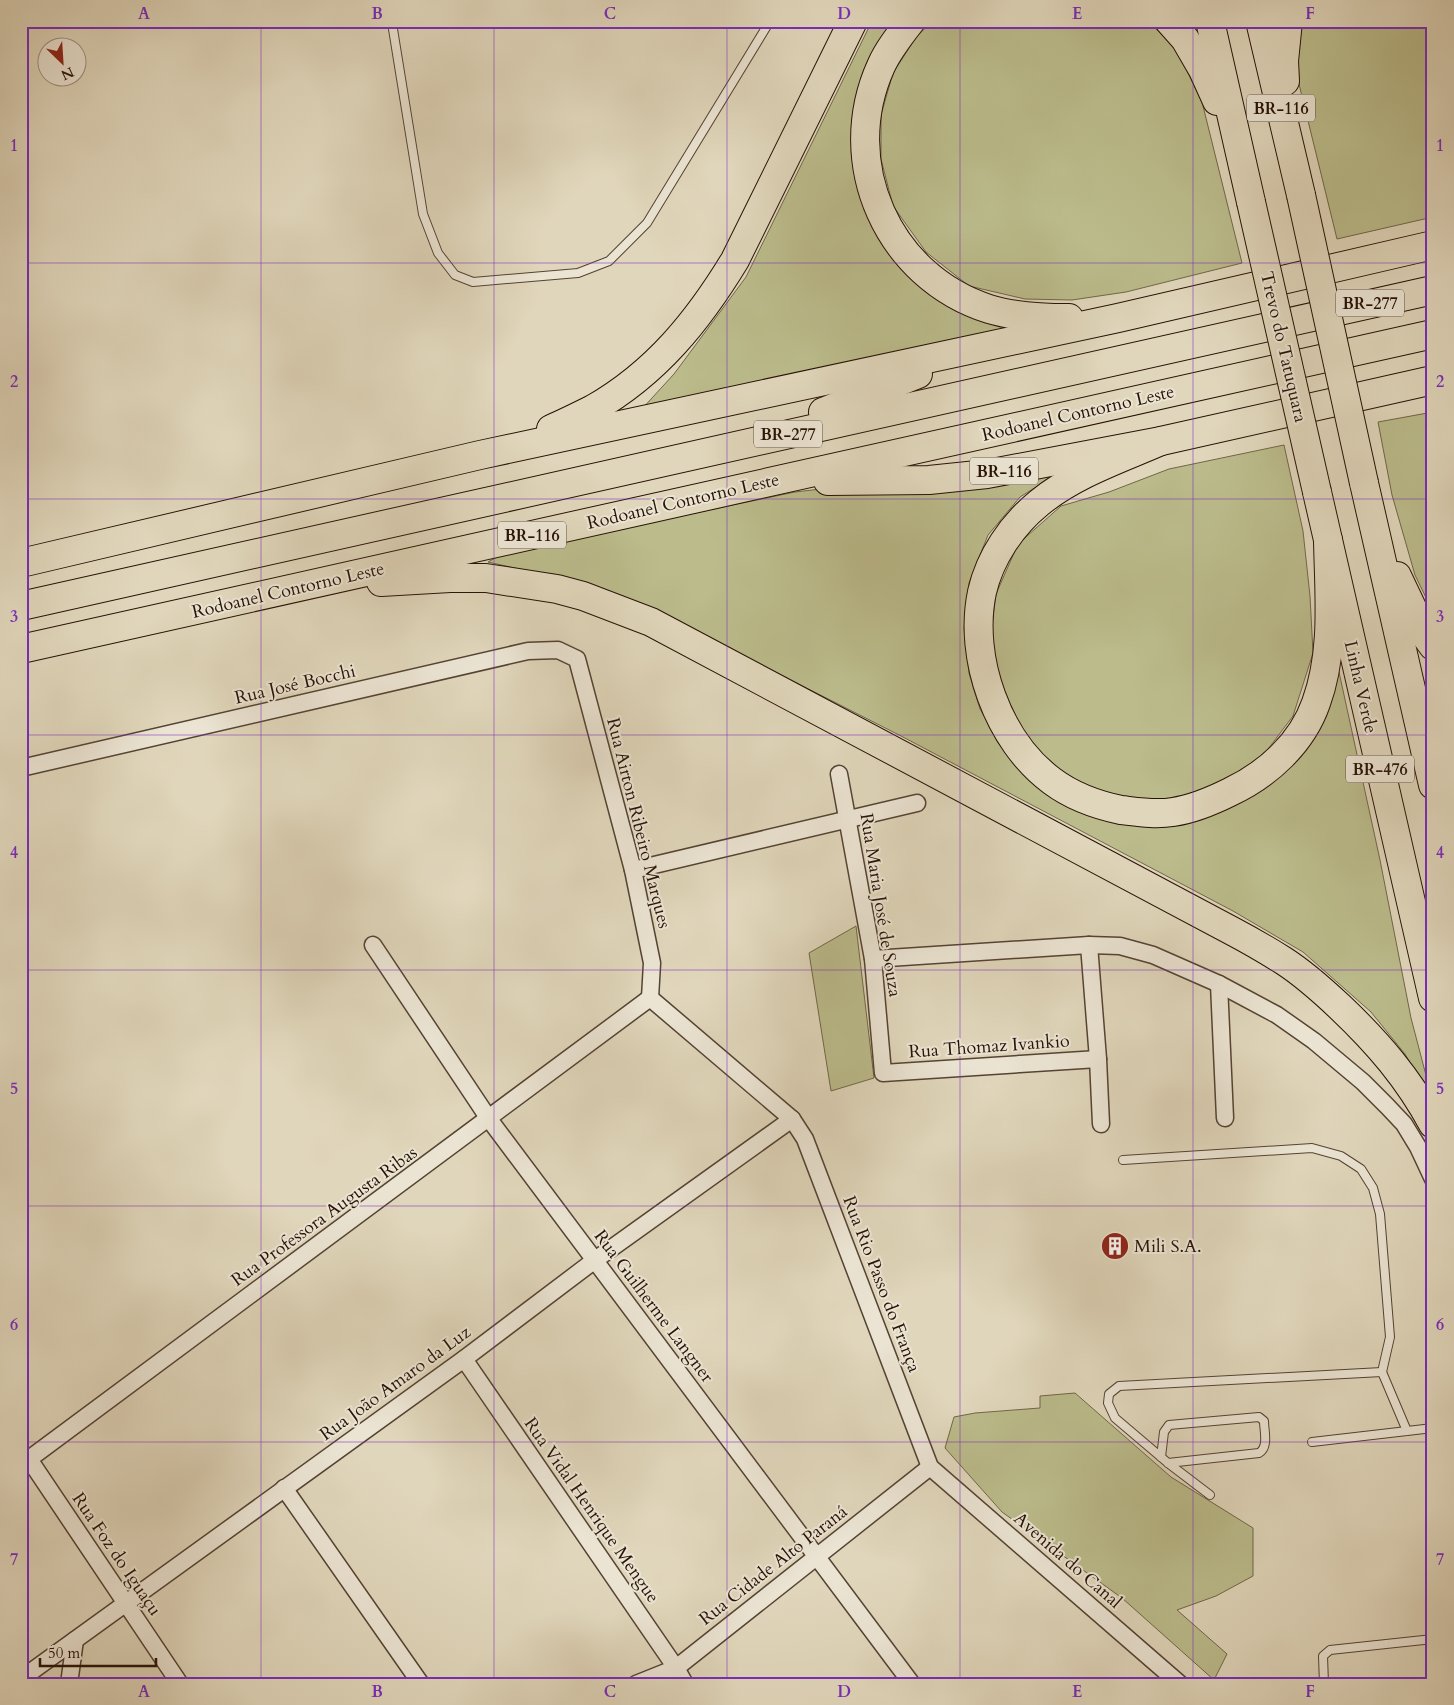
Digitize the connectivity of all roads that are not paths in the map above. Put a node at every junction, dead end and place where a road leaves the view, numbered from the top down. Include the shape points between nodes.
1 (379, 21) edge
2 (402, 21) edge
3 (770, 21) edge
4 (853, 21) edge
5 (911, 21) edge
6 (1169, 21) edge
7 (1210, 21) edge
8 (1260, 21) edge
9 (1288, 21) edge
10 (392, 23) junction
11 (1287, 130) junction
12 (1239, 147) junction
13 (1433, 245) edge
14 (1433, 290) edge
15 (1118, 318) junction
16 (1433, 334) edge
17 (994, 344) junction
18 (1433, 380) edge
19 (1161, 441) junction
20 (731, 447) junction
21 (480, 455) junction
22 (759, 484) junction
23 (1317, 492) joint
24 (1374, 524) junction
25 (1328, 540) junction
26 (21, 563) edge
27 (305, 586) junction
28 (21, 606) edge
29 (1433, 646) edge
30 (21, 649) edge
31 (576, 659) joint
32 (21, 768) edge
33 (839, 774) dead end
34 (1433, 785) edge
35 (917, 804) dead end
36 (848, 820) junction
37 (633, 870) junction
38 (373, 945) dead end
39 (1089, 945) junction
40 (874, 959) junction
41 (1219, 984) junction
42 (650, 998) junction
43 (1433, 998) edge
44 (1098, 1059) junction
45 (883, 1073) joint
46 (1225, 1118) dead end
47 (489, 1119) junction
48 (792, 1119) junction
49 (1101, 1124) dead end
50 (1433, 1124) edge
51 (1123, 1160) dead end
52 (1433, 1179) edge
53 (594, 1260) junction
54 (464, 1359) junction
55 (1382, 1372) junction
56 (1433, 1428) edge
57 (1407, 1431) junction
58 (1312, 1442) dead end
59 (24, 1457) edge
60 (1164, 1460) junction
61 (930, 1466) junction
62 (284, 1488) junction
63 (1210, 1495) dead end
64 (817, 1556) junction
65 (126, 1603) junction
66 (1433, 1639) edge
67 (75, 1640) junction
68 (676, 1668) junction
69 (21, 1679) edge
70 (69, 1684) edge
71 (180, 1684) edge
72 (421, 1684) edge
73 (636, 1684) edge
74 (684, 1684) edge
75 (912, 1684) edge
76 (1180, 1684) edge
77 (1324, 1684) edge

1 - 10 lane
2 - 10 lane
3 - 10 lane via 647,223 609,261 578,273 473,282 455,274 438,253 423,214
4 - 21 highway via 735,260 689,328 660,359 593,408 550,430
5 - 15 highway via 881,66 870,98 864,136 867,170 876,202 889,230 931,278 960,297 989,309 1022,316
6 - 12 highway via 1185,39 1203,70
7 - 12 highway, BR-116
8 - 11 highway, BR-116
9 - 11 highway via 1284,61
11 - 24 highway, BR-116, bridge
12 - 23 highway, Trevo do Tatuquara, bridge
13 - 15 highway
14 - 20 highway, BR-277
15 - 17 highway
16 - 22 highway, Rodoanel Contorno Leste / BR-277
17 - 20 highway
17 - 21 highway
18 - 19 highway, BR-116
19 - 22 highway, BR-116 via 958,478
19 - 25 highway via 1081,477 1041,502 1004,540 991,564 982,592 979,623 981,656 988,688 1001,718 1016,745 1036,766 1052,781 1077,796 1110,808 1144,814 1173,812 1204,804 1241,787 1268,769 1292,746 1316,704 1329,650
20 - 28 highway, BR-277
21 - 26 highway
22 - 27 highway, Rodoanel Contorno Leste / BR-116
23 - 25 highway, Linha Verde / BR-476
24 - 29 highway via 1412,610
24 - 34 highway, BR-116
25 - 43 highway, Linha Verde / BR-476
27 - 30 highway, Rodoanel Contorno Leste / BR-116
27 - 50 highway via 486,578 557,589 651,622 1285,962 1322,990 1370,1036 1404,1077
31 - 32 street, Rua José Bocchi via 558,650 528,652
31 - 37 street, Rua Airton Ribeiro Marques
33 - 36 street, Rua Maria José de Souza
35 - 36 street
36 - 37 street
36 - 40 street, Rua Maria José de Souza
37 - 42 street, Rua Airton Ribeiro Marques via 652,963
38 - 47 street, Rua Guilherme Langner
39 - 40 street
39 - 41 street via 1120,946 1152,955
39 - 44 street
40 - 45 street, Rua Maria José de Souza
41 - 46 street
41 - 52 street via 1277,1015 1363,1082 1404,1124
42 - 47 street, Rua Professora Augusta Ribas
42 - 48 street, Rua Rio Passo do França
44 - 45 street, Rua Thomaz Ivankio
44 - 49 street
47 - 53 street, Rua Guilherme Langner
47 - 59 street, Rua Professora Augusta Ribas
48 - 53 street, Rua João Amaro da Luz
48 - 61 street, Rua Rio Passo do França via 805,1139
51 - 55 lane via 1312,1148 1341,1156 1360,1169 1373,1188 1380,1214 1390,1337
53 - 54 street, Rua João Amaro da Luz
53 - 64 street, Rua Guilherme Langner
54 - 62 street, Rua João Amaro da Luz
54 - 68 street, Rua Vidal Henrique Mengue
55 - 57 lane
55 - 60 lane via 1119,1386 1109,1394 1108,1403 1115,1418
56 - 57 lane
57 - 58 lane
59 - 65 street, Rua Foz do Iguaçu
60 - 60 lane via 1262,1451 1265,1446 1264,1421 1259,1417 1169,1425 1164,1432
60 - 63 lane
61 - 64 street, Rua Cidade Alto Paraná
61 - 76 street, Avenida do Canal
62 - 65 street, Rua João Amaro da Luz
62 - 72 street
64 - 68 street, Rua Cidade Alto Paraná
64 - 75 street, Rua Guilherme Langner
65 - 67 street, Rua João Amaro da Luz
65 - 71 street, Rua Foz do Iguaçu
66 - 77 lane via 1330,1650 1323,1656
67 - 69 street, Rua João Amaro da Luz
67 - 70 street
68 - 73 street, Rua Cidade Alto Paraná
68 - 74 street, Rua Vidal Henrique Mengue

